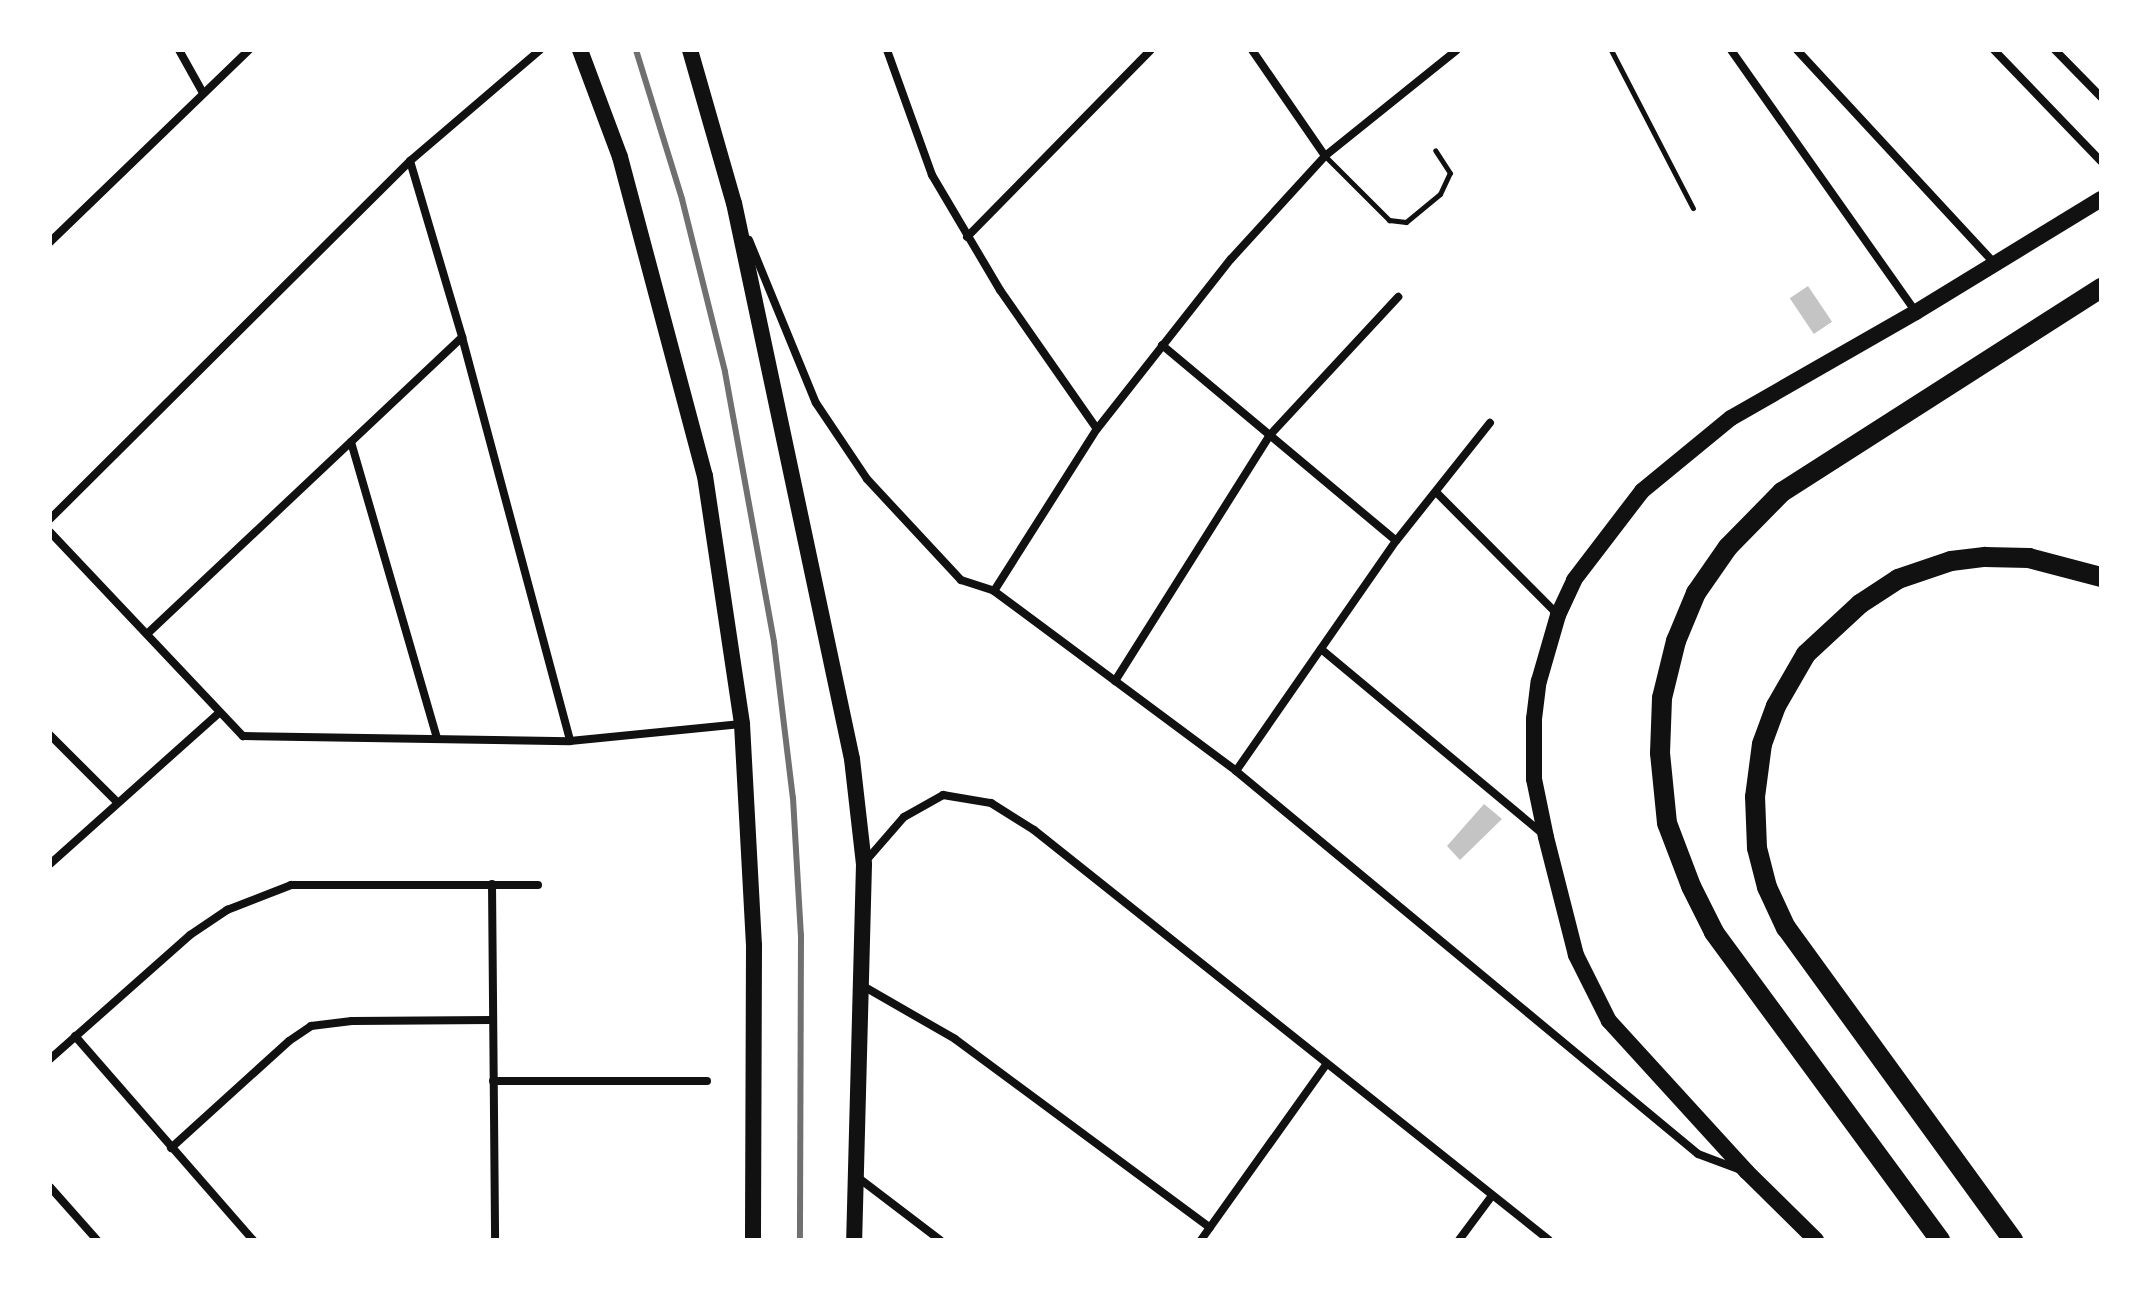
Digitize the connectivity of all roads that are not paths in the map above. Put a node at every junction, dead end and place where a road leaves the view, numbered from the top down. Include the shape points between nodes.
1 (179, 50) edge
2 (249, 50) edge
3 (540, 50) edge
4 (580, 50) edge
5 (690, 50) edge
6 (887, 50) edge
7 (1151, 50) edge
8 (1252, 50) edge
9 (1457, 50) edge
10 (1611, 50) edge
11 (1797, 50) edge
12 (1994, 50) edge
13 (2055, 50) edge
14 (1733, 51) edge
15 (203, 93) junction
16 (2101, 97) edge
17 (1435, 150) dead end
18 (1325, 156) junction
19 (410, 161) junction
20 (2101, 161) edge
21 (2101, 199) edge
22 (734, 203) junction
23 (1693, 208) dead end
24 (967, 237) junction
25 (50, 242) edge
26 (1993, 262) junction
27 (2101, 288) edge
28 (1398, 297) dead end
29 (1916, 312) junction
30 (462, 337) junction
31 (1162, 345) junction
32 (1490, 423) dead end
33 (1097, 429) junction
34 (1269, 436) junction
35 (351, 442) junction
36 (1436, 492) junction
37 (50, 519) edge
38 (50, 532) edge
39 (1396, 541) junction
40 (2101, 577) edge
41 (994, 591) junction
42 (1558, 615) junction
43 (147, 634) junction
44 (1321, 649) junction
45 (1115, 681) junction
46 (219, 713) junction
47 (742, 724) junction
48 (50, 735) edge
49 (437, 738) junction
50 (570, 741) junction
51 (1236, 771) junction
52 (117, 802) junction
53 (1546, 837) junction
54 (50, 864) edge
55 (864, 864) junction
56 (492, 884) junction
57 (538, 885) dead end
58 (863, 986) junction
59 (492, 1020) junction
60 (75, 1036) junction
61 (50, 1059) edge
62 (1326, 1065) junction
63 (493, 1081) junction
64 (707, 1081) dead end
65 (171, 1148) junction
66 (1747, 1172) junction
67 (856, 1176) junction
68 (50, 1187) edge
69 (1491, 1197) junction
70 (1210, 1228) junction
71 (97, 1240) edge
72 (253, 1240) edge
73 (495, 1240) edge
74 (753, 1240) edge
75 (854, 1240) edge
76 (940, 1240) edge
77 (1201, 1240) edge
78 (1459, 1240) edge
79 (1549, 1240) edge
80 (1816, 1240) edge
81 (1940, 1240) edge
82 (2013, 1240) edge

1 - 15 street
2 - 15 street
3 - 19 street
4 - 47 main road via 620,157 705,476
5 - 22 main road
6 - 24 street via 932,175
7 - 24 street
8 - 18 street
9 - 18 street
10 - 23 lane
11 - 26 street
12 - 20 street
13 - 16 street
14 - 29 street
15 - 25 street
17 - 18 lane via 1450,173 1440,194 1406,222 1389,220
18 - 31 street
19 - 30 street
19 - 37 street
21 - 26 main road
22 - 41 street via 816,403 867,479 928,549 961,580
22 - 55 main road via 852,759
24 - 33 street
26 - 29 main road
27 - 81 highway via 1782,492 1728,547 1696,593 1676,641 1662,698 1660,753 1667,823 1714,932
28 - 34 street
29 - 42 main road via 1731,418 1642,491 1574,580
30 - 35 street
30 - 50 street
31 - 33 street
31 - 34 street
32 - 36 street
33 - 41 street
34 - 39 street
34 - 45 street
35 - 43 street
35 - 49 street
36 - 39 street
36 - 42 street
38 - 43 street
39 - 44 street
40 - 82 highway via 2029,558 1985,557 1951,561 1898,579 1860,604 1806,654 1776,706 1762,744 1755,797 1757,848 1786,928
41 - 45 street
42 - 53 main road via 1534,719 1534,779
43 - 46 street
44 - 51 street
44 - 53 street
45 - 51 street
46 - 49 street via 243,736
46 - 52 street
47 - 50 street
47 - 74 main road via 754,945
48 - 52 street
49 - 50 street
51 - 66 street via 1698,1154
52 - 54 street
53 - 66 main road via 1576,955 1609,1021
55 - 58 main road
55 - 62 street via 904,817 943,795 991,803 1034,830
56 - 57 street
56 - 59 street
56 - 60 street via 291,885 227,910 190,935
58 - 67 main road
58 - 70 street via 955,1039
59 - 63 street
59 - 65 street via 311,1026
60 - 61 street
60 - 65 street
62 - 69 street
62 - 70 street
63 - 64 street
63 - 73 street
65 - 72 street
66 - 80 main road
67 - 75 main road
67 - 76 street
68 - 71 street
69 - 78 street
69 - 79 street
70 - 77 street

